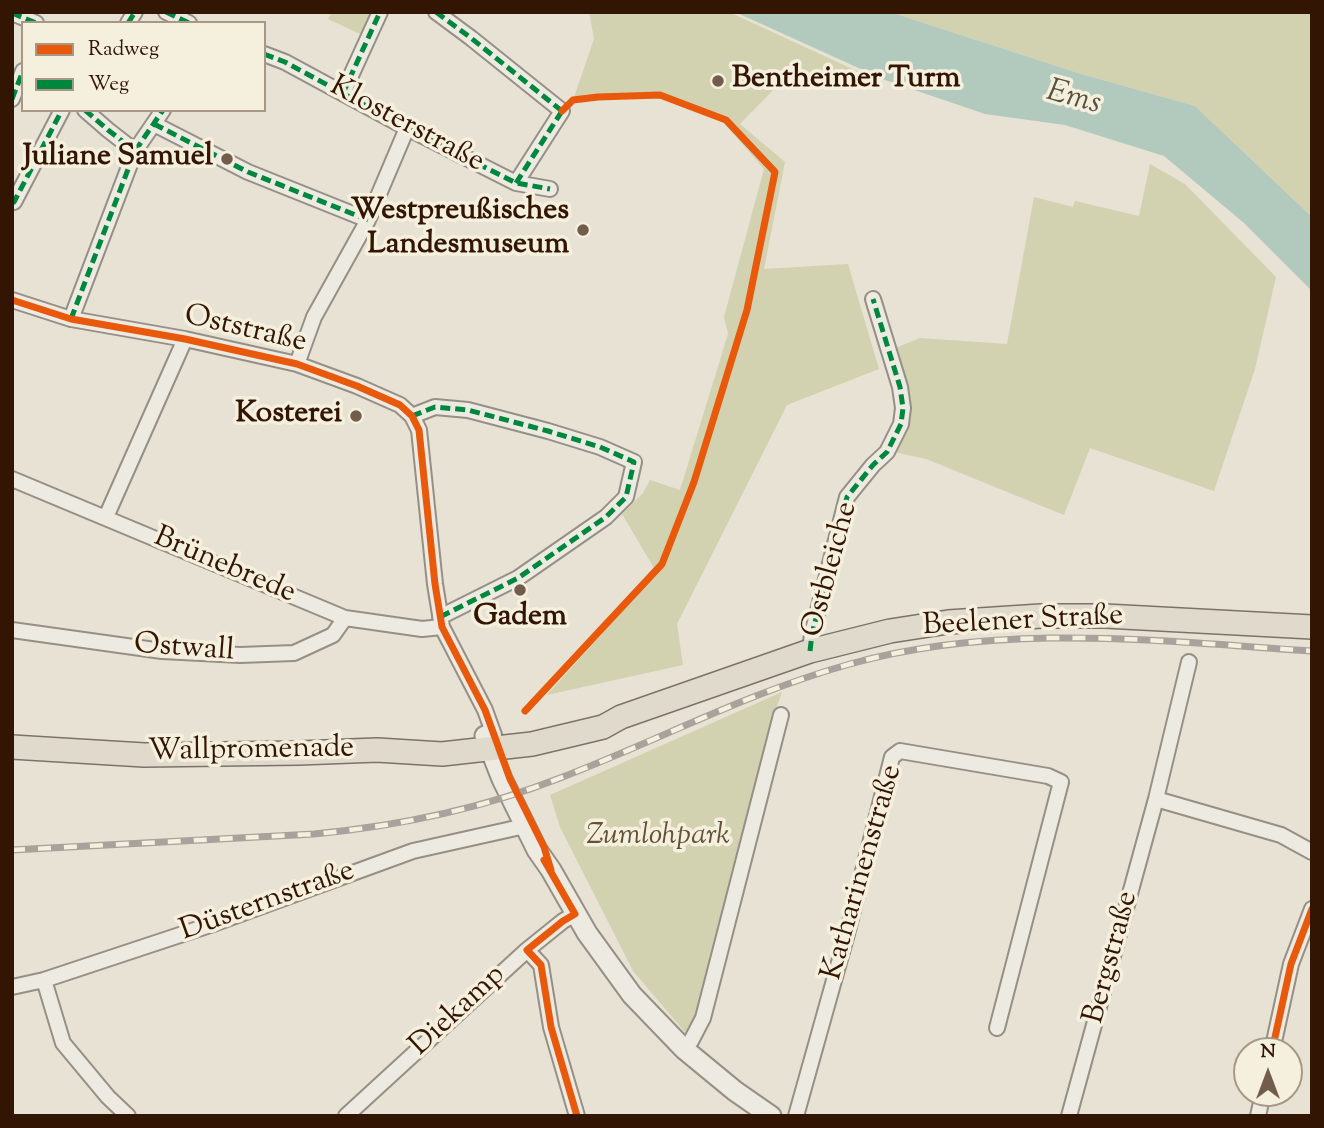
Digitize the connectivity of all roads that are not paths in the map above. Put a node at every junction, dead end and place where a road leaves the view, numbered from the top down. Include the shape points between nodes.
1 (166, 12) edge
2 (380, 12) edge
3 (436, 12) edge
4 (12, 13) edge
5 (32, 21) edge
6 (185, 21) edge
7 (266, 55) edge
8 (21, 76) edge
9 (342, 93) junction
10 (12, 99) edge
11 (61, 112) edge
12 (87, 112) edge
13 (162, 112) edge
14 (154, 124) junction
15 (407, 128) junction
16 (135, 151) junction
17 (516, 183) junction
18 (550, 189) dead end
19 (12, 201) edge
20 (368, 220) junction
21 (873, 299) dead end
22 (12, 300) edge
23 (71, 318) junction
24 (185, 339) junction
25 (297, 363) junction
26 (412, 416) junction
27 (12, 479) edge
28 (106, 516) junction
29 (345, 618) junction
30 (441, 622) junction
31 (1312, 627) edge
32 (12, 630) edge
33 (810, 651) junction
34 (1189, 662) dead end
35 (781, 715) dead end
36 (492, 742) junction
37 (12, 747) edge
38 (1156, 799) junction
39 (525, 826) junction
40 (1312, 852) edge
41 (551, 870) junction
42 (1312, 909) edge
43 (575, 914) junction
44 (527, 950) junction
45 (44, 980) junction
46 (12, 987) edge
47 (997, 1028) dead end
48 (1275, 1037) edge
49 (684, 1049) junction
50 (128, 1116) edge
51 (346, 1116) edge
52 (577, 1116) edge
53 (771, 1116) edge
54 (796, 1116) edge
55 (1069, 1116) edge

1 - 6 street
2 - 9 street
3 - 17 street via 562,111
4 - 5 street
7 - 9 street, Klosterstraße
8 - 10 street
9 - 15 street, Klosterstraße
11 - 19 street
12 - 16 street
13 - 14 street
14 - 16 street
14 - 20 street via 248,172
15 - 17 street, Klosterstraße
15 - 20 street
16 - 23 street
17 - 18 street, Klosterstraße
20 - 25 street via 314,317
21 - 33 street, Ostbleiche via 904,408 887,452 847,497
22 - 23 street, Oststraße
23 - 24 street, Oststraße
24 - 25 street, Oststraße
24 - 28 street
25 - 26 street, Oststraße via 400,405
26 - 30 street via 419,430
26 - 30 street via 435,407 468,410 600,447 634,462 626,497 607,517 518,578
27 - 28 street, Brünebrede
28 - 29 street, Brünebrede
29 - 30 street, Brünebrede via 422,629
29 - 32 street, Ostwall via 333,635 294,653 240,655 162,651
30 - 36 street
31 - 33 main road, Beelener Straße via 1105,615 1007,617 890,631
33 - 36 main road, Beelener Straße via 603,727 532,744
34 - 38 street, Bergstraße
35 - 49 street via 703,1018
36 - 37 main road, Wallpromenade via 442,754 377,750 144,755
36 - 39 street via 502,779
36 - 41 street
38 - 40 street via 1281,835
38 - 55 street, Bergstraße
39 - 41 street
39 - 45 street, Düsternstraße via 413,851
41 - 43 street
42 - 48 street via 1291,964
43 - 44 street, Diekamp
43 - 49 street via 632,995
44 - 51 street, Diekamp
44 - 52 street via 541,965 551,1027
45 - 46 street, Düsternstraße
45 - 50 street via 63,1043
47 - 54 street, Katharinenstraße via 1061,782 900,751 892,757
49 - 53 street

